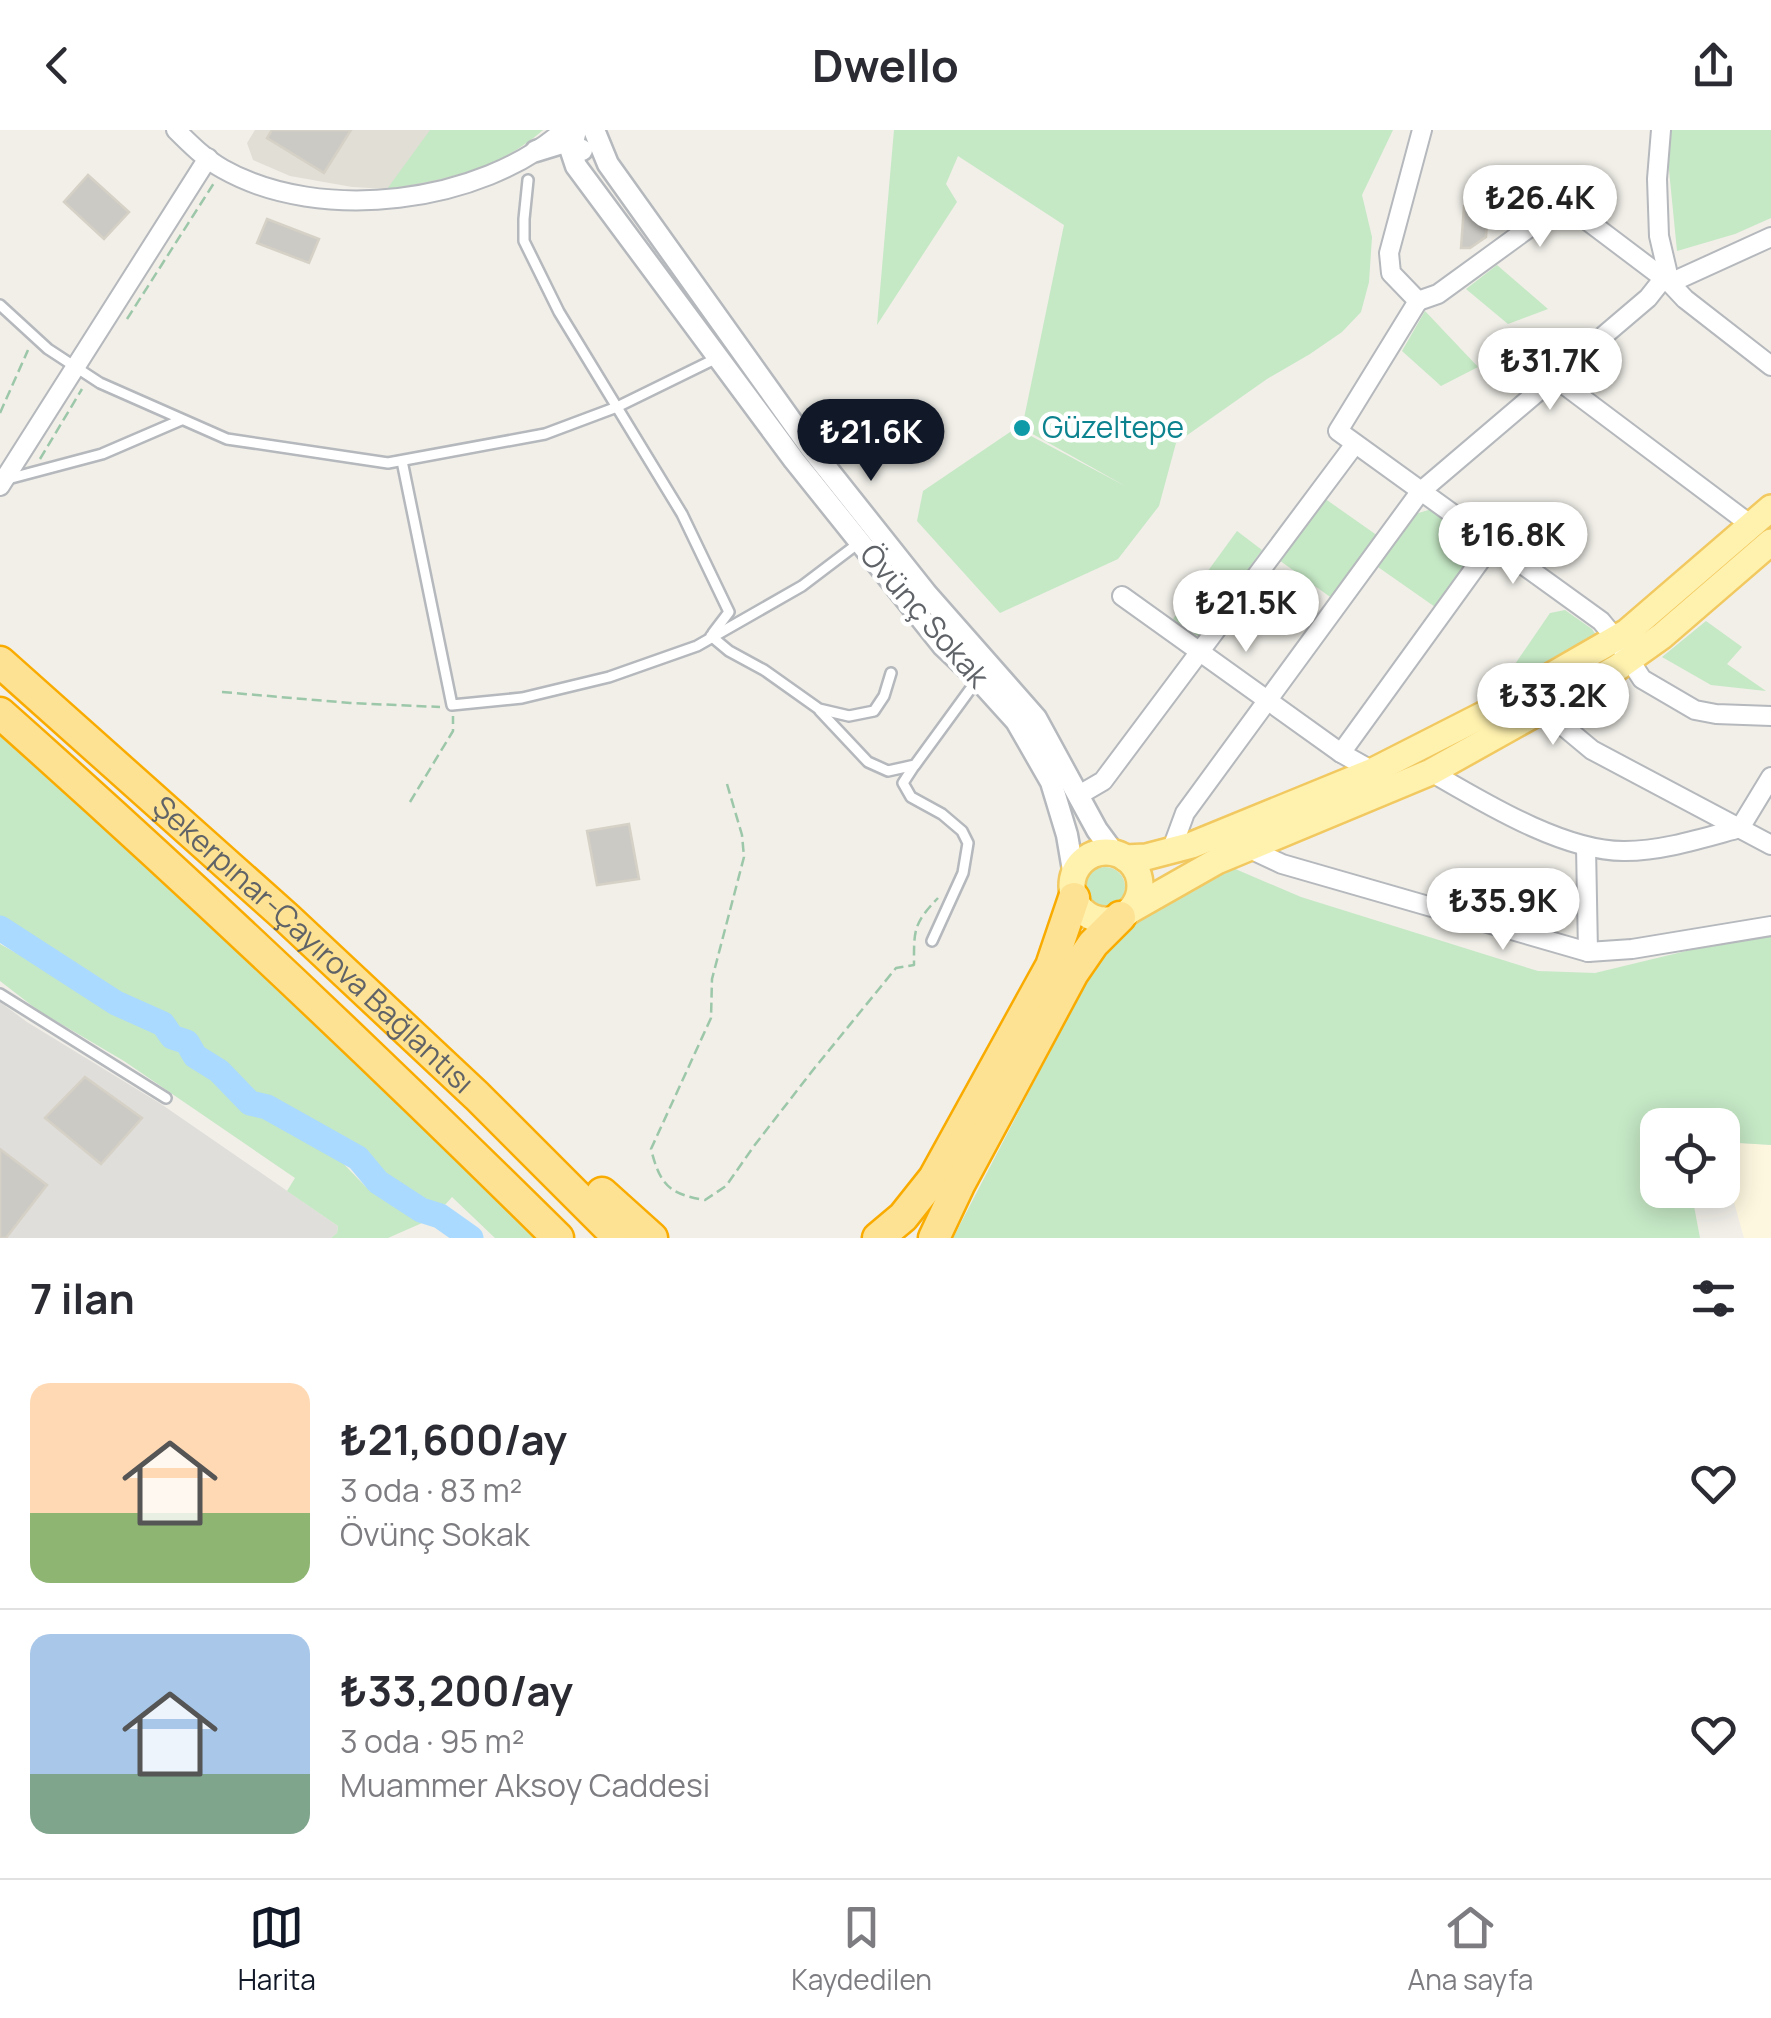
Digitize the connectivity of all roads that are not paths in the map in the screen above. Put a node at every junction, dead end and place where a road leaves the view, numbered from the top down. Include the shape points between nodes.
1 (176, 130) edge
2 (594, 130) edge
3 (1422, 130) edge
4 (1660, 130) edge
5 (571, 133) edge
6 (536, 151) junction
7 (208, 158) junction
8 (608, 164) junction
9 (528, 180) dead end
10 (1771, 237) edge
11 (1667, 281) junction
12 (1418, 300) junction
13 (0, 304) edge
14 (718, 357) junction
15 (1771, 366) edge
16 (83, 371) junction
17 (1561, 372) junction
18 (617, 407) junction
19 (181, 420) junction
20 (1355, 444) junction
21 (402, 461) junction
22 (2, 483) edge
23 (1420, 492) junction
24 (1765, 525) edge
25 (860, 542) junction
26 (1493, 543) junction
27 (1122, 596) dead end
28 (711, 636) junction
29 (1622, 650) junction
30 (1200, 652) junction
31 (0, 662) edge
32 (892, 672) dead end
33 (978, 679) junction
34 (1268, 700) junction
35 (818, 709) junction
36 (1544, 710) junction
37 (0, 713) edge
38 (1771, 716) edge
39 (1341, 753) junction
40 (915, 766) junction
41 (1372, 771) junction
42 (1431, 772) junction
43 (1771, 777) edge
44 (1079, 796) junction
45 (1740, 828) junction
46 (1771, 845) edge
47 (1586, 847) junction
48 (1248, 848) junction
49 (1171, 851) junction
50 (1119, 856) junction
51 (1074, 887) junction
52 (1125, 914) junction
53 (1771, 926) edge
54 (932, 941) dead end
55 (1588, 952) junction
56 (0, 994) edge
57 (378, 1003) junction
58 (166, 1098) dead end
59 (558, 1238) edge
60 (620, 1238) edge
61 (652, 1238) edge
62 (878, 1238) edge
63 (934, 1238) edge

1 - 7 street
2 - 5 street
2 - 8 street, Övünç Sokak
3 - 12 street via 1389,253 1391,272
4 - 11 street via 1656,179
5 - 6 street
5 - 14 street, Övünç Sokak via 576,166
6 - 7 street via 486,178 435,193 323,201 275,191
6 - 8 street via 562,144
7 - 16 street
8 - 44 street, Övünç Sokak via 810,447 1036,718
9 - 18 lane via 524,241
10 - 11 street
11 - 12 street via 1559,206 1438,294
11 - 15 street
11 - 17 street
12 - 20 street via 1338,432
13 - 16 lane
14 - 18 lane
14 - 25 street, Övünç Sokak
16 - 19 lane
16 - 22 street
17 - 23 street
17 - 24 street via 1566,386
18 - 21 lane via 545,434
18 - 28 lane via 682,514 729,612
19 - 21 lane via 227,439
19 - 22 lane via 102,454
20 - 23 street
20 - 30 street
21 - 28 lane via 452,705 522,698 609,677
23 - 26 street
23 - 34 street
24 - 29 main road via 1662,636
25 - 28 lane via 802,586
25 - 33 street, Övünç Sokak
26 - 29 street via 1601,621
26 - 39 street
27 - 30 street
28 - 35 lane
29 - 36 main road
29 - 38 street via 1642,679 1695,710
29 - 41 main road
30 - 34 street
30 - 44 street via 1103,781
31 - 57 highway, Şekerpınar-Çayırova Bağlantısı
32 - 35 lane via 874,711 850,716
33 - 40 lane
33 - 51 street, Övünç Sokak via 1016,722 1051,782
34 - 39 street
34 - 49 street via 1185,813
35 - 40 lane via 868,762 888,771
36 - 42 main road
36 - 45 street via 1592,750
37 - 59 highway, Şekerpınar-Çayırova Bağlantısı via 260,950
39 - 41 street
40 - 54 lane via 903,784 911,797 942,814 968,844 963,873
41 - 49 main road
42 - 47 street via 1498,811
42 - 48 main road
43 - 45 street
44 - 50 street, Övünç Sokak
45 - 46 street
45 - 47 street via 1626,851
47 - 55 street
48 - 52 main road
48 - 55 street via 1282,864
49 - 50 main road
50 - 51 main road via 1104,852 1085,860
50 - 52 main road via 1139,879 1138,896
51 - 52 main road via 1088,915 1109,920
51 - 62 highway via 1051,966 944,1161
52 - 63 highway via 1072,972
53 - 55 street
56 - 58 lane
57 - 60 highway, Şekerpınar-Çayırova Bağlantısı
57 - 61 highway via 522,1117

